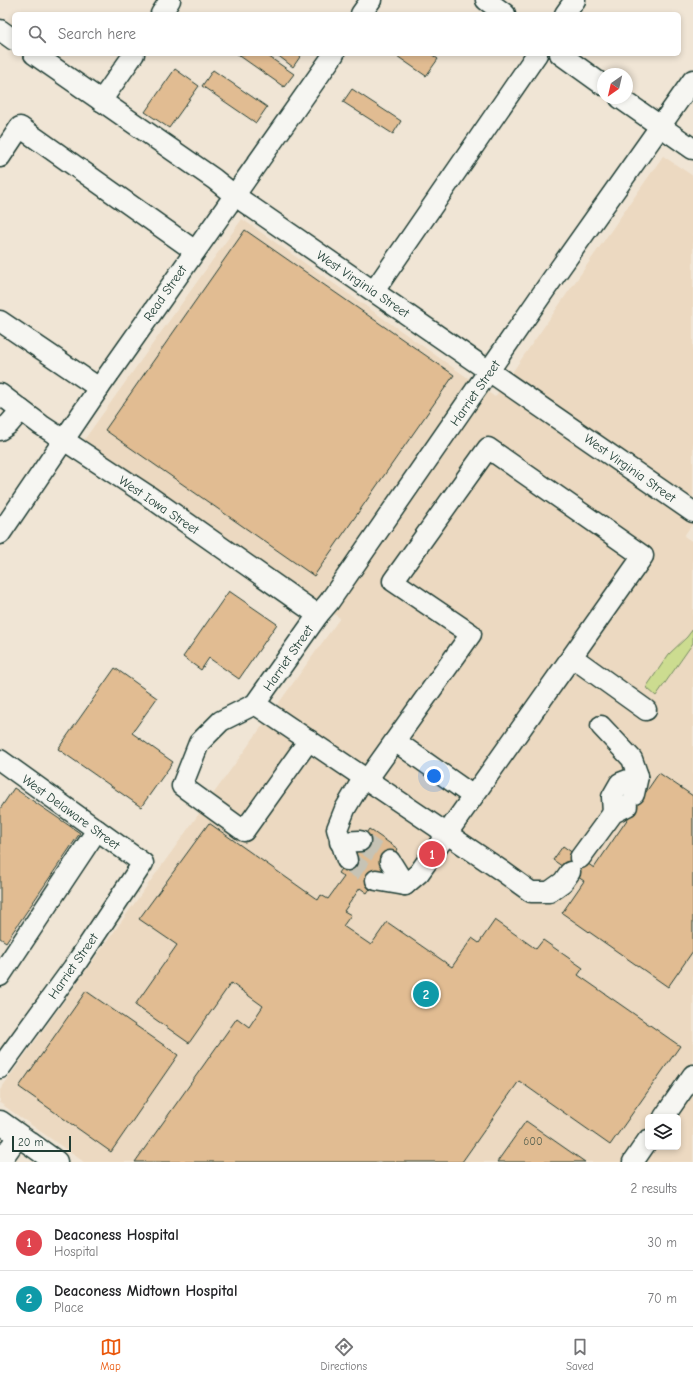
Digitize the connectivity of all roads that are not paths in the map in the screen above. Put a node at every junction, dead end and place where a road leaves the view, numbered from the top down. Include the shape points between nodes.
1 (170, 0) edge
2 (371, 0) edge
3 (486, 0) edge
4 (575, 0) edge
5 (162, 12) edge
6 (362, 12) edge
7 (502, 12) edge
8 (566, 12) edge
9 (0, 30) edge
10 (12, 39) edge
11 (37, 56) edge
12 (133, 56) edge
13 (333, 56) edge
14 (536, 56) edge
15 (563, 56) edge
16 (693, 80) edge
17 (597, 81) edge
18 (101, 101) junction
19 (629, 104) edge
20 (660, 126) junction
21 (693, 149) edge
22 (0, 157) edge
23 (234, 195) junction
24 (195, 250) junction
25 (374, 291) junction
26 (0, 321) edge
27 (490, 371) junction
28 (99, 388) junction
29 (0, 394) edge
30 (21, 410) junction
31 (0, 430) edge
32 (65, 440) junction
33 (693, 512) edge
34 (0, 534) edge
35 (318, 615) junction
36 (572, 656) junction
37 (255, 704) junction
38 (646, 710) dead end
39 (601, 726) dead end
40 (309, 740) junction
41 (395, 741) junction
42 (3, 769) edge
43 (365, 779) junction
44 (473, 796) junction
45 (97, 830) junction
46 (447, 834) junction
47 (360, 841) dead end
48 (390, 861) tunnel mouth
49 (143, 863) joint
50 (376, 880) tunnel mouth
51 (405, 885) junction
52 (0, 976) edge
53 (0, 1068) edge
54 (693, 1074) edge
55 (666, 1114) edge
56 (0, 1122) edge
57 (19, 1135) junction
58 (645, 1144) edge
59 (0, 1162) edge
60 (56, 1162) edge
61 (633, 1162) edge

1 - 5 street
2 - 6 street
3 - 7 street
4 - 8 street
9 - 10 street
11 - 18 street, West Virginia Street
12 - 18 street
13 - 23 street, Read Street
14 - 25 street
15 - 17 street
16 - 20 street, Harriet Street
18 - 23 street, West Virginia Street
19 - 20 street
20 - 21 street
20 - 27 street, Harriet Street
22 - 24 street via 20,128
23 - 24 street, Read Street
23 - 25 street, West Virginia Street
24 - 28 street, Read Street
25 - 27 street, West Virginia Street
26 - 28 street
27 - 33 street, West Virginia Street
27 - 35 street, Harriet Street
28 - 32 street, Read Street
29 - 30 street, West Iowa Street
30 - 31 street
30 - 32 street, West Iowa Street
32 - 34 street, Read Street
32 - 35 street, West Iowa Street
35 - 37 street, Harriet Street
36 - 38 street
36 - 41 street via 642,556 488,448 393,581 471,634
36 - 44 street
37 - 40 street
37 - 40 street via 221,721 199,742 182,786 244,831
39 - 46 street via 632,759 628,797 563,882 548,892 531,892
40 - 43 street
41 - 43 street
41 - 44 street
42 - 45 street, West Delaware Street
43 - 46 street
43 - 47 street via 345,809 337,829 344,851
44 - 46 street
45 - 49 street, West Delaware Street
45 - 52 street
46 - 51 street via 419,873
48 - 51 street
49 - 53 street, Harriet Street via 73,968
50 - 51 street
54 - 55 street
56 - 57 main road
57 - 59 street
57 - 60 main road
58 - 61 street

